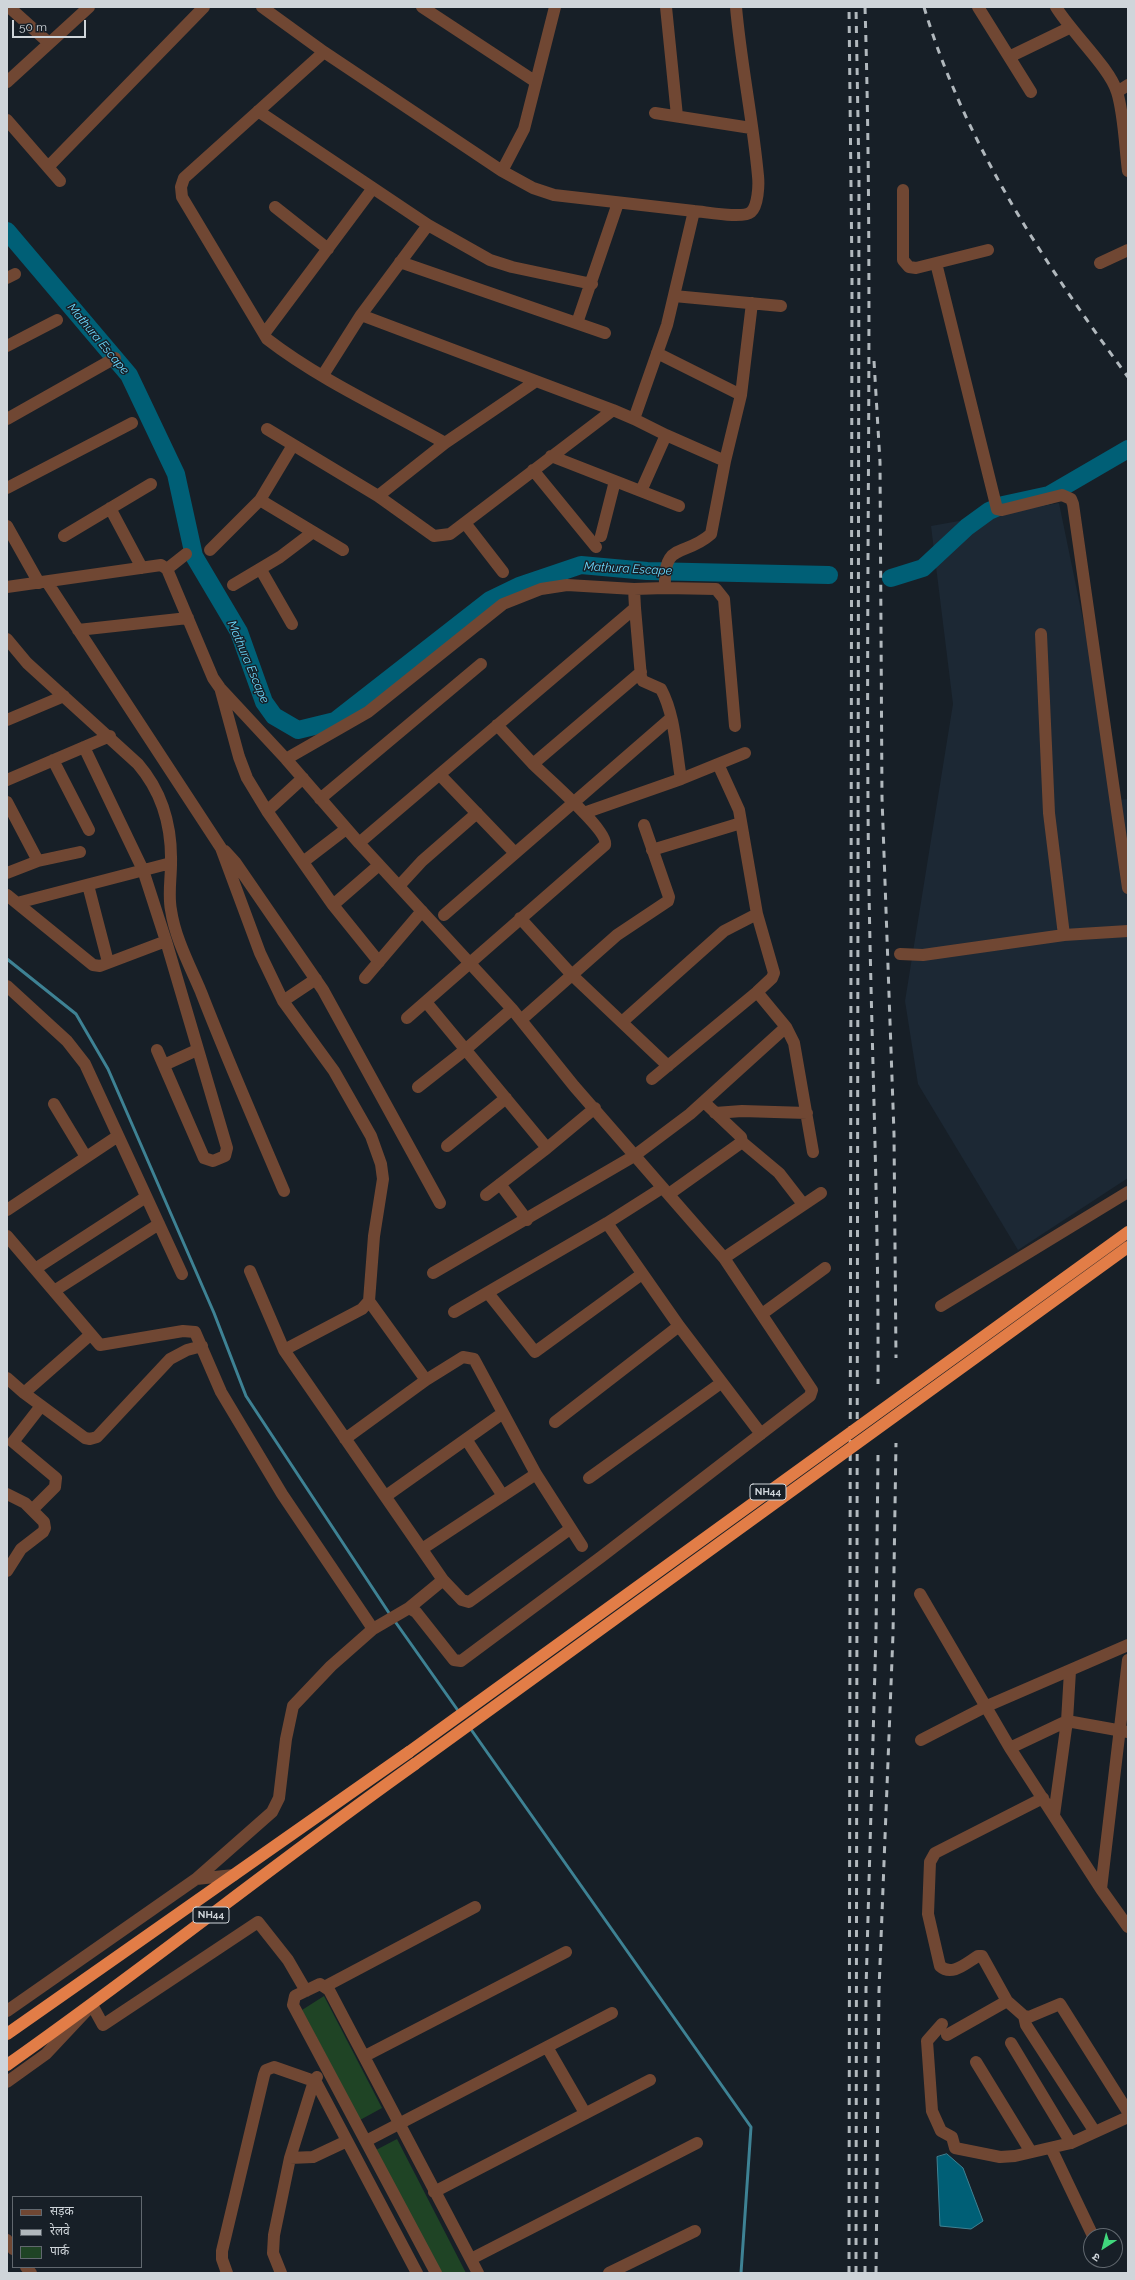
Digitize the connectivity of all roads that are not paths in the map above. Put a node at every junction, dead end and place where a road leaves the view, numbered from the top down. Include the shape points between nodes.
1 (9, 7) edge
2 (89, 7) edge
3 (204, 7) edge
4 (262, 7) edge
5 (422, 7) edge
6 (556, 7) edge
7 (666, 7) edge
8 (736, 7) edge
9 (978, 7) edge
10 (1056, 7) edge
11 (1069, 28) junction
12 (49, 43) junction
13 (324, 52) junction
14 (1009, 57) junction
15 (7, 82) edge
16 (536, 82) junction
17 (1128, 84) edge
18 (1031, 92) dead end
19 (1117, 92) junction
20 (258, 111) junction
21 (655, 112) dead end
22 (677, 116) junction
23 (7, 120) edge
24 (751, 128) junction
25 (1127, 157) edge
26 (48, 167) junction
27 (502, 171) junction
28 (1128, 171) edge
29 (60, 181) dead end
30 (373, 188) junction
31 (903, 190) dead end
32 (618, 203) junction
33 (275, 207) dead end
34 (694, 211) junction
35 (428, 225) junction
36 (328, 249) junction
37 (988, 250) dead end
38 (1128, 250) edge
39 (400, 262) junction
40 (936, 263) junction
41 (1100, 263) dead end
42 (592, 284) junction
43 (674, 296) junction
44 (752, 303) junction
45 (781, 306) dead end
46 (360, 315) junction
47 (57, 320) dead end
48 (577, 323) junction
49 (605, 333) dead end
50 (264, 334) junction
51 (7, 346) edge
52 (657, 353) junction
53 (115, 358) dead end
54 (323, 375) junction
55 (536, 381) junction
56 (741, 396) junction
57 (613, 410) junction
58 (634, 418) junction
59 (7, 419) edge
60 (132, 423) dead end
61 (267, 429) dead end
62 (666, 436) junction
63 (445, 443) junction
64 (293, 445) junction
65 (551, 456) junction
66 (725, 461) junction
67 (533, 470) junction
68 (615, 481) junction
69 (151, 484) dead end
70 (7, 488) edge
71 (641, 491) junction
72 (378, 496) junction
73 (260, 500) junction
74 (679, 506) dead end
75 (110, 508) junction
76 (465, 523) junction
77 (7, 526) edge
78 (313, 532) junction
79 (64, 536) dead end
80 (601, 536) dead end
81 (596, 547) dead end
82 (210, 550) dead end
83 (343, 550) dead end
84 (186, 554) dead end
85 (142, 568) junction
86 (167, 569) junction
87 (261, 570) junction
88 (503, 572) dead end
89 (43, 583) junction
90 (233, 585) dead end
91 (665, 585) junction
92 (7, 587) edge
93 (634, 589) junction
94 (635, 608) junction
95 (188, 618) junction
96 (292, 624) dead end
97 (78, 630) junction
98 (1041, 634) dead end
99 (7, 639) edge
100 (481, 664) dead end
101 (641, 672) junction
102 (220, 688) junction
103 (64, 696) junction
104 (670, 718) junction
105 (7, 720) edge
106 (497, 725) junction
107 (735, 726) dead end
108 (110, 736) junction
109 (84, 747) junction
110 (745, 753) dead end
111 (286, 759) junction
112 (53, 760) junction
113 (533, 764) junction
114 (718, 764) junction
115 (440, 775) junction
116 (302, 778) junction
117 (682, 779) junction
118 (7, 780) edge
119 (320, 799) junction
120 (7, 802) edge
121 (573, 803) junction
122 (267, 811) junction
123 (477, 813) junction
124 (584, 813) junction
125 (741, 823) junction
126 (644, 825) dead end
127 (346, 829) junction
128 (89, 830) dead end
129 (359, 843) junction
130 (221, 848) junction
131 (652, 850) junction
132 (80, 852) dead end
133 (515, 853) junction
134 (38, 861) junction
135 (303, 862) junction
136 (171, 863) junction
137 (379, 865) junction
138 (142, 870) junction
139 (7, 873) edge
140 (88, 885) junction
141 (399, 886) junction
142 (1128, 888) edge
143 (7, 895) edge
144 (18, 903) junction
145 (333, 905) junction
146 (422, 911) junction
147 (757, 914) junction
148 (444, 915) dead end
149 (520, 918) junction
150 (1128, 931) edge
151 (1064, 935) junction
152 (166, 940) junction
153 (900, 954) dead end
154 (108, 962) junction
155 (379, 962) junction
156 (468, 963) junction
157 (572, 975) junction
158 (365, 978) dead end
159 (316, 979) junction
160 (7, 986) edge
161 (757, 992) junction
162 (283, 1001) junction
163 (426, 1002) junction
164 (512, 1009) junction
165 (407, 1018) dead end
166 (521, 1020) junction
167 (622, 1022) junction
168 (786, 1028) junction
169 (157, 1050) dead end
170 (197, 1050) junction
171 (465, 1050) junction
172 (164, 1065) junction
173 (668, 1066) junction
174 (652, 1079) dead end
175 (418, 1087) dead end
176 (506, 1098) junction
177 (704, 1102) junction
178 (54, 1104) dead end
179 (594, 1108) junction
180 (715, 1113) junction
181 (807, 1113) junction
182 (118, 1136) junction
183 (742, 1142) junction
184 (447, 1146) dead end
185 (547, 1148) junction
186 (813, 1152) dead end
187 (634, 1156) junction
188 (86, 1157) junction
189 (500, 1184) junction
190 (284, 1191) dead end
191 (666, 1191) junction
192 (1128, 1192) edge
193 (821, 1193) dead end
194 (486, 1195) dead end
195 (146, 1197) junction
196 (440, 1203) dead end
197 (803, 1204) junction
198 (7, 1210) edge
199 (526, 1220) junction
200 (607, 1223) junction
201 (159, 1224) junction
202 (1128, 1232) edge
203 (7, 1236) edge
204 (1128, 1247) edge
205 (724, 1258) junction
206 (825, 1268) dead end
207 (35, 1269) junction
208 (250, 1271) dead end
209 (433, 1273) dead end
210 (182, 1274) dead end
211 (642, 1274) junction
212 (54, 1291) junction
213 (488, 1293) junction
214 (369, 1301) junction
215 (941, 1306) dead end
216 (454, 1312) dead end
217 (762, 1314) junction
218 (680, 1326) junction
219 (90, 1335) junction
220 (202, 1346) junction
221 (284, 1350) junction
222 (7, 1378) edge
223 (426, 1380) junction
224 (721, 1383) junction
225 (24, 1393) junction
226 (41, 1406) junction
227 (503, 1413) junction
228 (555, 1422) dead end
229 (761, 1434) junction
230 (345, 1439) junction
231 (466, 1439) junction
232 (10, 1446) edge
233 (536, 1474) junction
234 (589, 1478) dead end
235 (7, 1494) edge
236 (386, 1496) junction
237 (503, 1496) junction
238 (32, 1510) junction
239 (570, 1529) junction
240 (582, 1546) dead end
241 (21, 1549) junction
242 (422, 1549) junction
243 (7, 1553) edge
244 (7, 1571) edge
245 (443, 1580) junction
246 (920, 1594) dead end
247 (404, 1610) junction
248 (373, 1629) junction
249 (1128, 1645) edge
250 (1128, 1660) edge
251 (1070, 1671) junction
252 (987, 1706) junction
253 (1067, 1721) junction
254 (1124, 1732) edge
255 (921, 1740) dead end
256 (1010, 1748) junction
257 (1043, 1798) junction
258 (1054, 1815) junction
259 (234, 1876) junction
260 (196, 1879) junction
261 (1101, 1889) junction
262 (475, 1907) dead end
263 (1128, 1927) edge
264 (566, 1952) dead end
265 (326, 1986) junction
266 (306, 1992) junction
267 (1008, 2001) junction
268 (92, 2005) junction
269 (7, 2011) edge
270 (612, 2013) dead end
271 (1024, 2016) junction
272 (7, 2034) edge
273 (1011, 2043) dead end
274 (547, 2047) junction
275 (364, 2056) junction
276 (976, 2062) dead end
277 (7, 2065) edge
278 (326, 2066) junction
279 (314, 2080) junction
280 (650, 2080) dead end
281 (7, 2082) edge
282 (1128, 2112) edge
283 (585, 2113) junction
284 (1128, 2117) edge
285 (398, 2124) junction
286 (1095, 2132) junction
287 (347, 2141) junction
288 (366, 2141) junction
289 (697, 2143) dead end
290 (1071, 2143) junction
291 (1051, 2148) junction
292 (1031, 2152) junction
293 (290, 2158) junction
294 (434, 2192) junction
295 (1089, 2228) edge
296 (695, 2231) dead end
297 (471, 2259) junction
298 (227, 2273) edge
299 (281, 2273) edge
300 (416, 2273) edge
301 (436, 2273) edge
302 (478, 2273) edge
303 (609, 2273) edge

1 - 12 street
2 - 12 street
3 - 26 street
4 - 13 street
5 - 16 street
6 - 16 street
7 - 22 street
8 - 24 street
9 - 14 street
10 - 11 street
11 - 14 street
11 - 19 street via 1107,73
12 - 15 street
13 - 20 street
13 - 27 street
14 - 18 street
16 - 27 street via 524,129
17 - 19 street
19 - 25 street
20 - 30 street
20 - 50 street via 184,178 181,187 182,196
21 - 22 street
22 - 24 street
23 - 26 street
24 - 34 street via 758,178 754,207 742,215
25 - 28 street
26 - 29 street
27 - 32 street via 533,188 554,195
30 - 35 street
30 - 36 street
31 - 40 street via 903,260 909,267 916,268
32 - 34 street
32 - 42 street
33 - 36 street
34 - 43 street
35 - 39 street
35 - 42 street via 490,260
36 - 50 street
37 - 40 street
38 - 41 street
39 - 46 street
39 - 48 street
40 - 142 street via 997,508 1002,510 1062,495 1071,499 1073,504
42 - 48 street
43 - 44 street
43 - 52 street
44 - 45 street
44 - 56 street
46 - 54 street
46 - 55 street
47 - 51 street
48 - 49 street
50 - 54 street via 286,354
52 - 56 street
52 - 58 street
53 - 59 street
54 - 63 street
55 - 57 street
55 - 63 street
56 - 66 street
57 - 58 street
57 - 65 street
58 - 62 street
60 - 70 street
61 - 64 street
62 - 66 street
62 - 71 street
63 - 72 street
64 - 72 street
64 - 73 street
65 - 67 street
65 - 68 street
66 - 91 street via 711,534 670,556 665,566
67 - 76 street
67 - 81 street
68 - 71 street
68 - 80 street
69 - 75 street
71 - 74 street
72 - 76 street via 434,536 450,534
73 - 78 street
73 - 82 street
75 - 79 street
75 - 85 street
76 - 88 street
77 - 89 street
78 - 83 street
78 - 87 street
84 - 86 street
85 - 86 street via 161,565
85 - 89 street
86 - 95 street
87 - 90 street
87 - 96 street
89 - 92 street
89 - 97 street
91 - 93 street
91 - 107 street via 716,589 724,599
93 - 94 street
93 - 111 street via 567,585 541,589 503,604 368,712
94 - 101 street
94 - 106 street
95 - 97 street
95 - 102 street via 213,678
97 - 130 street
98 - 151 street via 1049,813
99 - 103 street via 27,663
100 - 119 street
101 - 104 street via 643,681 661,689
101 - 113 street
102 - 111 street
102 - 122 street via 247,778
103 - 105 street
103 - 108 street
104 - 117 street
104 - 121 street
106 - 113 street
106 - 115 street
108 - 109 street
108 - 136 street via 138,764 154,788 169,820
109 - 112 street
109 - 138 street
110 - 114 street
111 - 116 street
112 - 118 street
112 - 128 street
113 - 121 street
114 - 117 street
114 - 125 street via 735,798
115 - 123 street
115 - 129 street
116 - 119 street
116 - 122 street
117 - 124 street
119 - 127 street
120 - 134 street
121 - 124 street
121 - 133 street
122 - 135 street
123 - 133 street
123 - 141 street via 422,861
124 - 149 street via 605,838 605,845
125 - 131 street
125 - 147 street
126 - 131 street
127 - 129 street
127 - 135 street
129 - 137 street
130 - 159 street via 236,862
130 - 162 street via 260,953
131 - 157 street via 668,900 625,928
132 - 134 street
133 - 148 street
134 - 139 street
135 - 145 street
136 - 138 street
136 - 190 street via 169,898 173,923
137 - 141 street
137 - 145 street
138 - 140 street
138 - 152 street
140 - 144 street
140 - 154 street
141 - 146 street
143 - 144 street
144 - 154 street via 87,961 100,966
145 - 155 street
146 - 155 street
146 - 156 street
147 - 161 street via 774,973
147 - 167 street via 724,931
149 - 156 street
149 - 157 street
150 - 151 street
151 - 153 street via 923,955
152 - 154 street
152 - 170 street
155 - 158 street
156 - 163 street
156 - 164 street
157 - 166 street
157 - 167 street
159 - 162 street
159 - 196 street
160 - 182 street via 78,1054
161 - 168 street
161 - 173 street
162 - 214 street via 334,1072 371,1136 381,1164 383,1179 374,1236
163 - 165 street
163 - 171 street
164 - 166 street
164 - 171 street
166 - 179 street
167 - 173 street
168 - 177 street
168 - 181 street via 794,1043
169 - 172 street
170 - 172 street
170 - 172 street via 227,1148 225,1156 213,1161 204,1158
171 - 175 street
171 - 176 street
173 - 174 street
176 - 184 street
176 - 185 street
177 - 180 street
177 - 187 street
178 - 188 street
179 - 185 street
179 - 187 street
180 - 181 street
180 - 183 street via 741,1137
181 - 186 street
182 - 188 street
182 - 195 street
183 - 191 street
183 - 197 street via 778,1173
185 - 189 street
187 - 191 street
187 - 199 street
188 - 198 street
189 - 194 street
189 - 199 street
191 - 200 street
191 - 205 street
192 - 215 street
193 - 197 street
195 - 201 street
195 - 207 street
197 - 205 street
199 - 209 street
200 - 211 street
200 - 213 street
201 - 210 street
201 - 212 street
202 - 259 highway, NH44, bridge
203 - 207 street
204 - 268 highway, NH44, bridge via 344,1814
205 - 217 street
206 - 217 street
207 - 212 street
208 - 221 street
211 - 213 street via 535,1352
211 - 218 street
212 - 219 street
213 - 216 street
214 - 221 street via 362,1309
214 - 223 street
217 - 229 street via 811,1387 812,1394
218 - 224 street
218 - 228 street
219 - 220 street via 100,1345 109,1345 189,1330 195,1332
219 - 225 street
220 - 226 street via 170,1359 97,1436 90,1439
220 - 248 street via 221,1392 274,1481
221 - 230 street
222 - 225 street
223 - 227 street via 463,1357 471,1357
223 - 230 street
224 - 229 street
224 - 234 street
225 - 226 street
226 - 232 street
227 - 231 street
227 - 233 street
229 - 247 street via 602,1557 461,1661 454,1660 416,1612
230 - 236 street
231 - 236 street
231 - 237 street
232 - 238 street via 56,1478 55,1487
233 - 237 street
233 - 239 street
235 - 238 street via 20,1499
236 - 242 street
237 - 242 street
238 - 241 street via 44,1522 45,1528
239 - 240 street
239 - 245 street via 469,1602 462,1600
241 - 243 street
241 - 244 street
242 - 245 street
245 - 247 street
246 - 252 street
247 - 248 street
248 - 260 street via 331,1666 293,1706 279,1798 272,1812
249 - 251 street
250 - 254 street
251 - 252 street
251 - 253 street
252 - 255 street
252 - 256 street
253 - 254 street
253 - 256 street
253 - 258 street
254 - 261 street
256 - 257 street
257 - 258 street
257 - 267 street via 935,1853 930,1862 928,1914 940,1966 952,1971 982,1956
258 - 261 street
259 - 260 street
259 - 272 highway, NH44
260 - 269 street
261 - 263 street
262 - 265 street
264 - 275 street
265 - 266 street via 320,1984
265 - 275 street
266 - 268 street via 288,1960 258,1922 103,2025
266 - 278 street via 295,1996 293,2004
267 - 271 street
267 - 292 street via 927,2041 932,2111 941,2131 952,2137 955,2148 1000,2157
268 - 277 highway, NH44
268 - 281 street via 46,2054
270 - 274 street
271 - 282 street via 1029,2017 1060,2004
271 - 286 street via 1026,2025
273 - 290 street
274 - 283 street
274 - 285 street
275 - 285 street
276 - 292 street
278 - 279 street
278 - 288 street
279 - 287 street
279 - 293 street
279 - 298 street via 274,2067 266,2070 222,2251
280 - 283 street
283 - 294 street
284 - 286 street
285 - 288 street
285 - 294 street
286 - 290 street
287 - 293 street via 313,2157
287 - 300 street
288 - 301 street
289 - 297 street
290 - 291 street
291 - 292 street
291 - 295 street
293 - 299 street via 273,2242 274,2260
294 - 297 street
296 - 303 street
297 - 302 street

